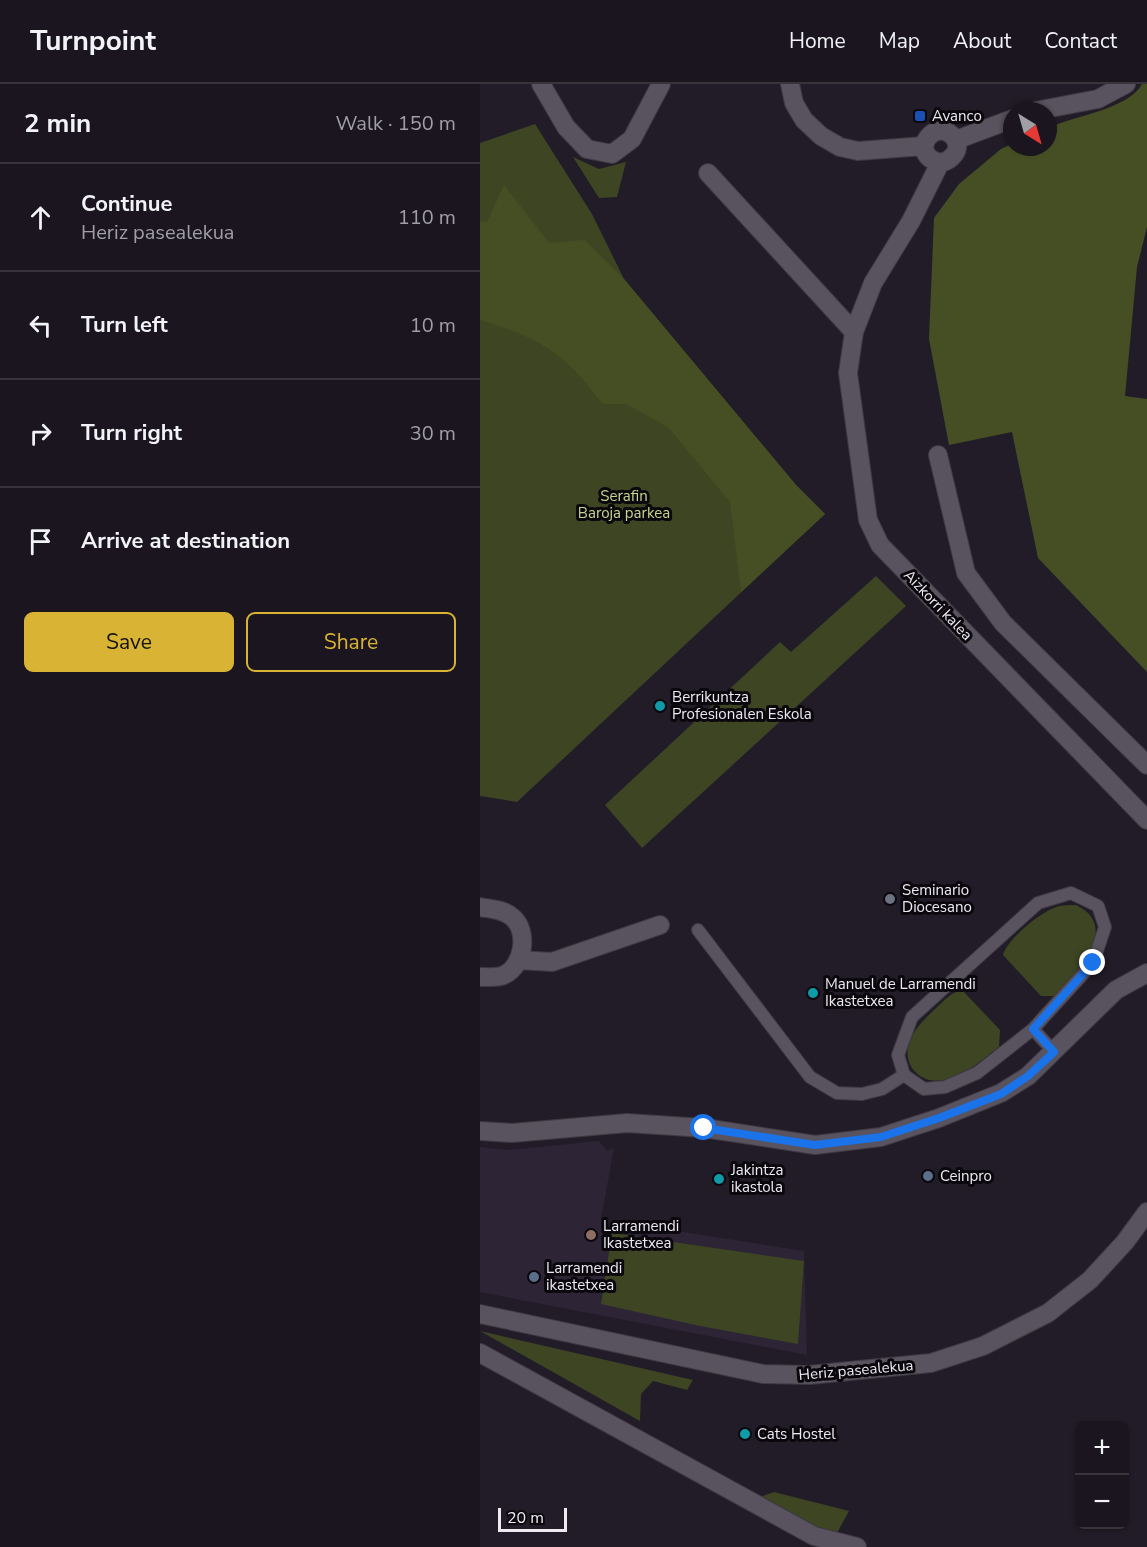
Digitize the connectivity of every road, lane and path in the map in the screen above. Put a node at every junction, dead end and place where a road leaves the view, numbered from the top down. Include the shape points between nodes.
1 (541, 84) edge
2 (661, 84) edge
3 (790, 84) edge
4 (1126, 84) edge
5 (1057, 107) edge
6 (1003, 122) edge
7 (956, 140) junction
8 (924, 146) junction
9 (940, 163) junction
10 (708, 173) dead end
11 (854, 332) junction
12 (938, 455) dead end
13 (1147, 765) edge
14 (1147, 820) edge
15 (480, 908) edge
16 (660, 926) dead end
17 (698, 930) dead end
18 (518, 960) junction
19 (1147, 973) edge
20 (480, 977) edge
21 (1033, 1029) junction
22 (1054, 1052) junction
23 (904, 1075) junction
24 (480, 1131) edge
25 (1147, 1212) edge
26 (480, 1314) edge
27 (480, 1353) edge
28 (857, 1547) edge

1 - 2 street via 566,128 587,149 612,154 632,139
3 - 8 street via 794,103 804,120 840,147 858,151
4 - 5 street via 1098,99
6 - 7 street
7 - 8 street via 947,131 936,130
7 - 9 street, Aizkorri kalea via 955,155
8 - 9 street via 932,161
9 - 11 street, Aizkorri kalea via 873,283
10 - 11 street
11 - 14 street, Aizkorri kalea via 848,373 868,520 880,545
12 - 13 street via 966,573 1003,623
15 - 18 street via 501,910 514,918 522,942
16 - 18 street via 552,962
17 - 23 lane via 810,1077 837,1093 862,1094 882,1089
18 - 20 street via 503,976
19 - 22 street via 1116,990
21 - 22 lane
21 - 23 lane via 977,1073 945,1087 924,1089
21 - 23 lane via 1093,963 1105,927 1098,906 1071,893 1038,903 912,1017 898,1055
22 - 24 street via 1001,1094 881,1137 815,1145 704,1128 627,1123 512,1133
25 - 26 street, Heriz pasealekua via 1090,1280 1048,1313 983,1346 931,1364 809,1375 763,1374
27 - 28 street via 814,1536

